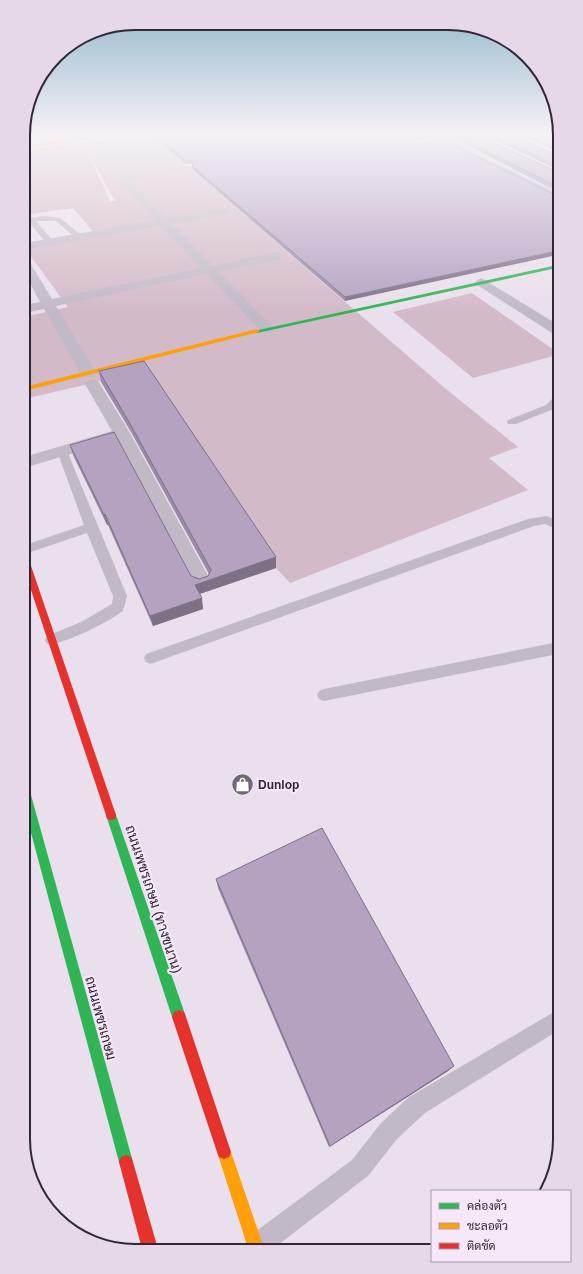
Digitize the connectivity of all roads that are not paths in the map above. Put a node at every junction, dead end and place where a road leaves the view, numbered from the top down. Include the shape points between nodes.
1 (138, 194) edge
2 (225, 211) dead end
3 (30, 220) edge
4 (164, 222) junction
5 (30, 223) edge
6 (80, 237) junction
7 (50, 242) junction
8 (30, 246) edge
9 (276, 256) dead end
10 (553, 267) edge
11 (210, 270) junction
12 (30, 272) edge
13 (481, 282) junction
14 (48, 304) junction
15 (30, 308) edge
16 (553, 327) edge
17 (267, 329) junction
18 (91, 379) junction
19 (30, 388) edge
20 (553, 404) edge
21 (512, 422) dead end
22 (122, 433) junction
23 (62, 451) junction
24 (30, 461) edge
25 (553, 523) edge
26 (91, 527) junction
27 (30, 548) edge
28 (30, 575) edge
29 (201, 581) edge
30 (52, 640) junction
31 (553, 649) edge
32 (151, 658) dead end
33 (324, 695) dead end
34 (30, 810) edge
35 (553, 1023) edge
36 (149, 1244) edge
37 (255, 1244) edge
38 (261, 1244) edge

1 - 4 street
2 - 4 street
3 - 6 lane via 58,219
4 - 6 street
4 - 11 street
5 - 7 lane
6 - 7 street
7 - 8 street
9 - 11 street
10 - 13 main road
11 - 14 street
11 - 17 street
12 - 14 street
13 - 16 street
13 - 17 main road
14 - 15 street
14 - 18 street
17 - 18 main road
18 - 19 main road
18 - 22 street
20 - 21 lane
22 - 23 street
22 - 29 street
23 - 24 street
23 - 26 lane
25 - 32 lane via 548,520 532,522
26 - 27 lane
26 - 30 lane via 120,596 118,607 92,625
28 - 30 main road, ถนนเพชรเกษม (ทางขนาน)
30 - 37 main road, ถนนเพชรเกษม (ทางขนาน)
31 - 33 lane
34 - 36 main road, ถนนเพชรเกษม
35 - 38 lane via 417,1105 389,1131 360,1168

